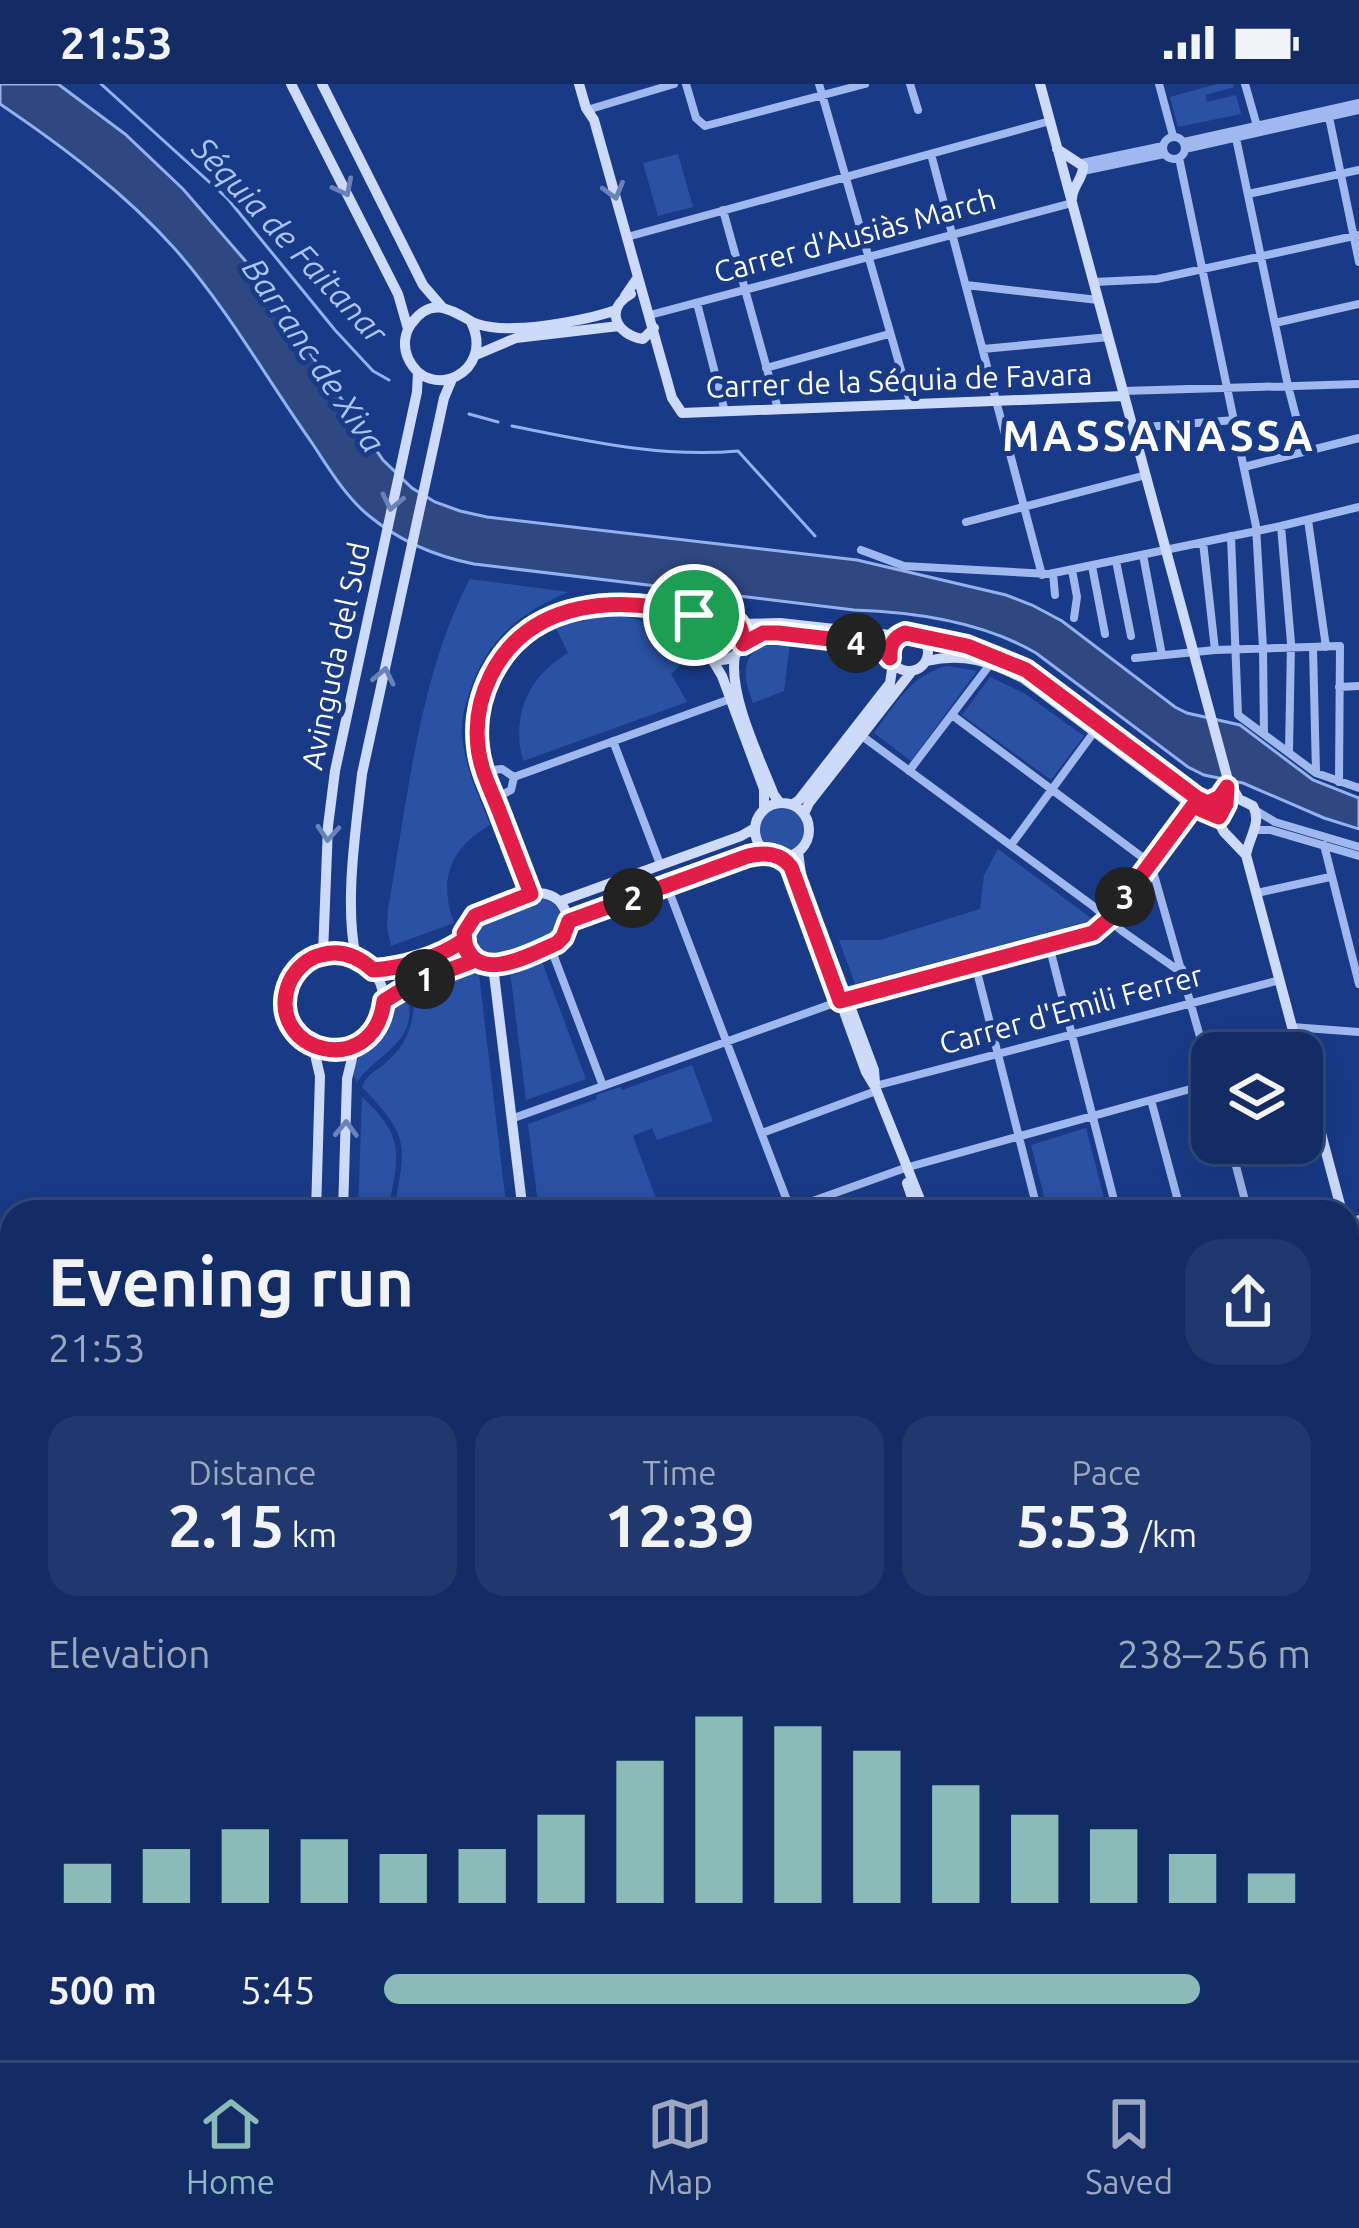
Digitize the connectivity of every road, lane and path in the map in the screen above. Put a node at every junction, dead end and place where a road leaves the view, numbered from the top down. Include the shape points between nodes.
1 (291, 84) edge
2 (322, 84) edge
3 (579, 84) edge
4 (674, 84) edge
5 (686, 84) edge
6 (819, 84) edge
7 (866, 84) edge
8 (910, 84) edge
9 (1040, 84) edge
10 (1159, 84) edge
11 (1245, 84) edge
12 (823, 95) junction
13 (1359, 107) edge
14 (587, 110) junction
15 (917, 110) dead end
16 (1329, 117) junction
17 (1050, 121) junction
18 (1256, 126) junction
19 (1173, 136) junction
20 (1236, 138) junction
21 (1057, 149) junction
22 (1164, 150) junction
23 (1183, 150) junction
24 (931, 154) junction
25 (1079, 168) junction
26 (1359, 170) edge
27 (1062, 174) junction
28 (1341, 174) junction
29 (845, 177) junction
30 (1248, 194) junction
31 (1072, 203) junction
32 (723, 210) junction
33 (1356, 235) edge
34 (627, 236) junction
35 (953, 236) junction
36 (1262, 256) junction
37 (868, 259) junction
38 (1359, 262) edge
39 (1203, 270) junction
40 (638, 277) junction
41 (1094, 282) junction
42 (965, 285) junction
43 (745, 291) junction
44 (626, 296) junction
45 (645, 298) junction
46 (1098, 300) junction
47 (697, 303) junction
48 (1359, 304) edge
49 (442, 308) junction
50 (616, 310) junction
51 (652, 321) junction
52 (471, 322) junction
53 (1275, 322) junction
54 (619, 326) junction
55 (408, 329) junction
56 (890, 334) junction
57 (1108, 337) junction
58 (643, 338) junction
59 (983, 349) junction
60 (658, 351) junction
61 (476, 355) junction
62 (766, 368) junction
63 (418, 372) junction
64 (452, 379) junction
65 (1359, 384) edge
66 (1288, 386) junction
67 (1228, 388) junction
68 (1124, 394) junction
69 (995, 401) junction
70 (910, 405) junction
71 (778, 409) junction
72 (725, 412) junction
73 (1234, 420) junction
74 (1133, 428) junction
75 (1359, 438) edge
76 (1305, 452) junction
77 (1244, 467) junction
78 (1146, 475) junction
79 (1024, 506) junction
80 (1359, 507) edge
81 (1308, 520) junction
82 (966, 522) dead end
83 (1281, 526) junction
84 (1256, 531) junction
85 (1231, 536) junction
86 (1203, 542) junction
87 (861, 550) dead end
88 (1166, 550) junction
89 (1143, 555) junction
90 (1115, 561) junction
91 (1092, 566) junction
92 (1072, 570) junction
93 (1053, 573) junction
94 (1042, 574) junction
95 (1055, 596) dead end
96 (620, 606) junction
97 (1074, 618) dead end
98 (708, 620) junction
99 (738, 624) junction
100 (1105, 634) dead end
101 (899, 636) junction
102 (1131, 636) dead end
103 (699, 638) junction
104 (923, 638) junction
105 (1326, 646) junction
106 (1289, 647) junction
107 (1313, 647) junction
108 (1263, 648) junction
109 (739, 649) junction
110 (1215, 650) junction
111 (1236, 650) junction
112 (1193, 652) junction
113 (710, 656) junction
114 (1162, 656) junction
115 (1135, 658) dead end
116 (892, 661) junction
117 (927, 661) junction
118 (991, 663) junction
119 (912, 671) junction
120 (1359, 686) edge
121 (1340, 687) junction
122 (734, 697) junction
123 (952, 716) junction
124 (1094, 733) junction
125 (1264, 734) junction
126 (862, 736) junction
127 (613, 741) junction
128 (1289, 753) junction
129 (484, 771) junction
130 (909, 771) junction
131 (1316, 773) junction
132 (514, 777) junction
133 (1340, 782) junction
134 (1227, 784) junction
135 (1359, 788) edge
136 (1052, 790) junction
137 (494, 799) junction
138 (1240, 800) junction
139 (1208, 803) junction
140 (786, 804) junction
141 (1193, 806) junction
142 (764, 809) junction
143 (1223, 810) junction
144 (1255, 810) junction
145 (804, 814) junction
146 (755, 828) junction
147 (1252, 831) junction
148 (1230, 836) junction
149 (1011, 845) junction
150 (1324, 845) junction
151 (1359, 851) edge
152 (766, 852) junction
153 (797, 852) junction
154 (1246, 855) junction
155 (783, 857) junction
156 (1150, 863) junction
157 (660, 864) junction
158 (1330, 877) junction
159 (667, 886) junction
160 (1257, 893) junction
161 (531, 894) junction
162 (561, 901) junction
163 (1109, 919) junction
164 (569, 921) junction
165 (464, 940) junction
166 (1049, 945) junction
167 (550, 946) junction
168 (323, 954) junction
169 (356, 957) junction
170 (473, 961) junction
171 (975, 964) junction
172 (493, 966) junction
173 (1182, 968) junction
174 (373, 970) junction
175 (1280, 980) junction
176 (1359, 984) edge
177 (844, 1000) junction
178 (384, 1001) junction
179 (1191, 1003) junction
180 (1292, 1028) junction
181 (1199, 1032) edge
182 (1293, 1032) edge
183 (1359, 1032) edge
184 (1072, 1034) junction
185 (726, 1041) junction
186 (314, 1046) junction
187 (355, 1046) junction
188 (997, 1054) junction
189 (603, 1086) junction
190 (1191, 1087) edge
191 (875, 1089) junction
192 (1150, 1100) junction
193 (1093, 1116) junction
194 (511, 1118) junction
195 (762, 1133) junction
196 (1018, 1136) junction
197 (1323, 1141) edge
198 (1235, 1164) edge
199 (905, 1168) junction
200 (316, 1200) edge
201 (344, 1200) edge
202 (521, 1200) edge
203 (784, 1200) edge
204 (818, 1200) edge
205 (918, 1200) edge
206 (1035, 1200) edge
207 (1114, 1200) edge
208 (1178, 1200) edge
209 (1245, 1200) edge
210 (1339, 1200) edge

1 -> 55 street via 398,294
2 - 49 street
3 - 14 street
4 - 14 street
5 - 12 street via 705,127
6 - 12 street
7 - 12 street
8 - 15 street
9 - 17 street
10 - 19 street
11 - 18 street
12 - 29 street
13 - 16 street
13 - 18 street
14 -> 34 street
16 - 20 street
16 - 28 street
17 - 21 street
17 - 24 street
18 - 23 street
19 - 22 street
19 - 23 street
20 - 23 street
20 - 30 street
21 - 25 street
21 - 27 street
22 - 23 street via 1172,159
22 - 25 street
23 - 39 street
24 - 29 street
24 - 35 street
25 - 27 street via 1072,181
25 - 27 street via 1065,162
25 - 31 street
26 - 28 street
27 - 31 street
28 - 30 street
28 - 33 street
29 - 32 street
29 - 37 street
30 - 36 street
31 - 35 street, Carrer d'Ausiàs March
31 - 41 street
32 - 34 street
32 - 43 street
33 - 36 street
33 - 38 street
34 - 40 street
35 - 37 street, Carrer d'Ausiàs March
35 - 42 street
36 - 39 street
36 - 53 street
37 - 43 street, Carrer d'Ausiàs March
37 - 56 street
39 - 41 street
39 - 67 street
40 - 44 street
40 - 45 street
41 - 46 street
42 - 46 street
42 - 59 street
43 - 47 street, Carrer d'Ausiàs March
43 - 62 street
44 - 45 street
44 - 50 street
45 - 51 street
46 - 57 street
47 - 51 street, Carrer d'Ausiàs March
47 - 72 street
48 - 53 street
49 - 52 street
49 - 55 street via 422,313
50 - 52 street via 514,328
50 - 54 street
51 - 58 street
51 - 60 street
52 - 61 street
53 - 66 street
54 - 58 street
54 - 61 street via 515,338
55 - 63 street via 406,353
56 - 62 street
56 - 70 street
57 - 59 street
57 - 68 street
58 - 60 street
59 - 69 street
60 - 72 street, Carrer de la Séquia de Favara via 677,410
61 - 64 street
62 - 71 street
63 - 64 street
63 -> 168 street, Avinguda del Sud via 335,771
169 -> 64 street, Avinguda del Sud via 351,926 362,773
65 - 66 street
66 - 67 street
66 - 76 street
67 - 68 street
67 - 73 street
68 - 69 street, Carrer de la Séquia de Favara
68 - 74 street
69 - 70 street, Carrer de la Séquia de Favara
69 - 79 street
70 - 71 street, Carrer de la Séquia de Favara
71 - 72 street, Carrer de la Séquia de Favara
73 - 74 street
73 - 77 street
74 - 78 street
75 - 76 street
76 - 77 street
77 - 84 street
78 - 79 street
78 - 88 street
79 - 82 street
79 - 94 street
80 - 81 street
81 - 83 street
81 - 105 street
83 - 84 street
83 - 106 street
84 - 85 street
84 - 108 street
85 - 86 street
85 - 111 street
86 - 88 street
86 - 110 street
87 - 94 street via 904,566
88 - 89 street
88 - 112 street
89 - 90 street
89 - 114 street
90 - 91 street
90 - 102 street
91 - 92 street
91 - 100 street
92 - 93 street
92 - 97 street
93 - 94 street
93 - 95 street
96 - 98 street
96 - 103 street
96 - 129 street via 556,614 506,650 480,703
98 - 99 street
98 - 103 street
99 - 101 street
99 - 109 street
101 - 104 street
101 - 116 street
103 - 113 street
104 - 117 street
104 - 139 street via 1026,670
105 - 107 street
105 - 121 street via 1340,646
106 - 107 street
106 - 108 street
106 - 128 street
107 - 131 street
108 - 111 street
108 - 125 street
109 - 113 street
109 - 116 street via 778,633 873,644
109 - 122 street
110 - 111 street
110 - 112 street
111 - 125 street via 1238,715
112 - 114 street
112 - 134 street
113 - 122 street
114 - 115 street
116 - 119 street
116 - 140 street via 890,682 800,800
117 - 118 street
117 - 119 street
118 - 123 street
118 - 124 street
119 - 126 street
120 - 121 street
121 - 133 street
122 - 127 street
122 - 140 street via 774,795
122 - 142 street
123 - 130 street
123 - 136 street
124 - 136 street
124 - 141 street
125 - 128 street
126 - 130 street
126 - 145 street
127 - 132 street
127 - 157 street
128 - 131 street
129 - 132 street
129 - 137 street
130 - 149 street
131 - 133 street
132 - 137 street via 511,790
133 - 135 street
134 - 138 street
134 - 139 street
134 - 143 street
136 - 149 street
136 - 156 street
137 - 161 street
138 - 143 street
138 - 144 street
139 - 143 street
140 - 142 street
140 - 145 street
141 - 143 street
141 - 156 street
142 - 146 street
143 - 148 street via 1220,826
144 - 147 street
144 - 151 street
145 - 153 street via 809,835
146 - 152 street
146 - 157 street
147 - 148 street
147 - 150 street
147 - 154 street
148 - 154 street
149 - 163 street
150 - 151 street
150 - 158 street
152 - 155 street
152 - 159 street
153 - 155 street
153 - 177 street
154 - 160 street
155 - 177 street
156 - 163 street
156 - 173 street
157 - 162 street
158 - 160 street
158 - 176 street
159 - 164 street
159 - 185 street
160 - 175 street
161 - 162 street
161 - 165 street via 475,916
162 - 164 street
163 - 166 street via 1093,933
163 - 173 street
164 - 167 street
165 - 170 street
165 - 174 street
166 - 171 street
166 - 184 street
167 - 172 street
167 - 189 street
168 - 169 street
168 - 186 street via 300,968 286,991 290,1023
169 - 174 street
170 - 172 street
170 - 178 street
171 - 177 street
171 - 188 street
172 - 194 street
173 - 179 street
174 - 178 street
175 - 179 street, Carrer d'Emili Ferrer
175 - 180 street
177 - 185 street
177 - 191 street
178 - 187 street via 376,1028
179 - 181 street
179 - 184 street, Carrer d'Emili Ferrer
180 - 182 street
180 - 183 street
184 - 188 street, Carrer d'Emili Ferrer
184 - 193 street
185 - 189 street
185 - 195 street
186 - 187 street
186 - 200 street
201 -> 187 street
188 - 191 street, Carrer d'Emili Ferrer
188 - 196 street
189 - 194 street
190 - 192 street
191 - 195 street, Carrer d'Emili Ferrer
191 - 199 street
192 - 193 street
192 - 208 street
193 - 196 street
193 - 207 street
194 - 202 street
195 - 203 street
196 - 199 street
196 - 206 street
197 - 210 street
198 - 209 street
199 - 204 street
199 - 205 street

